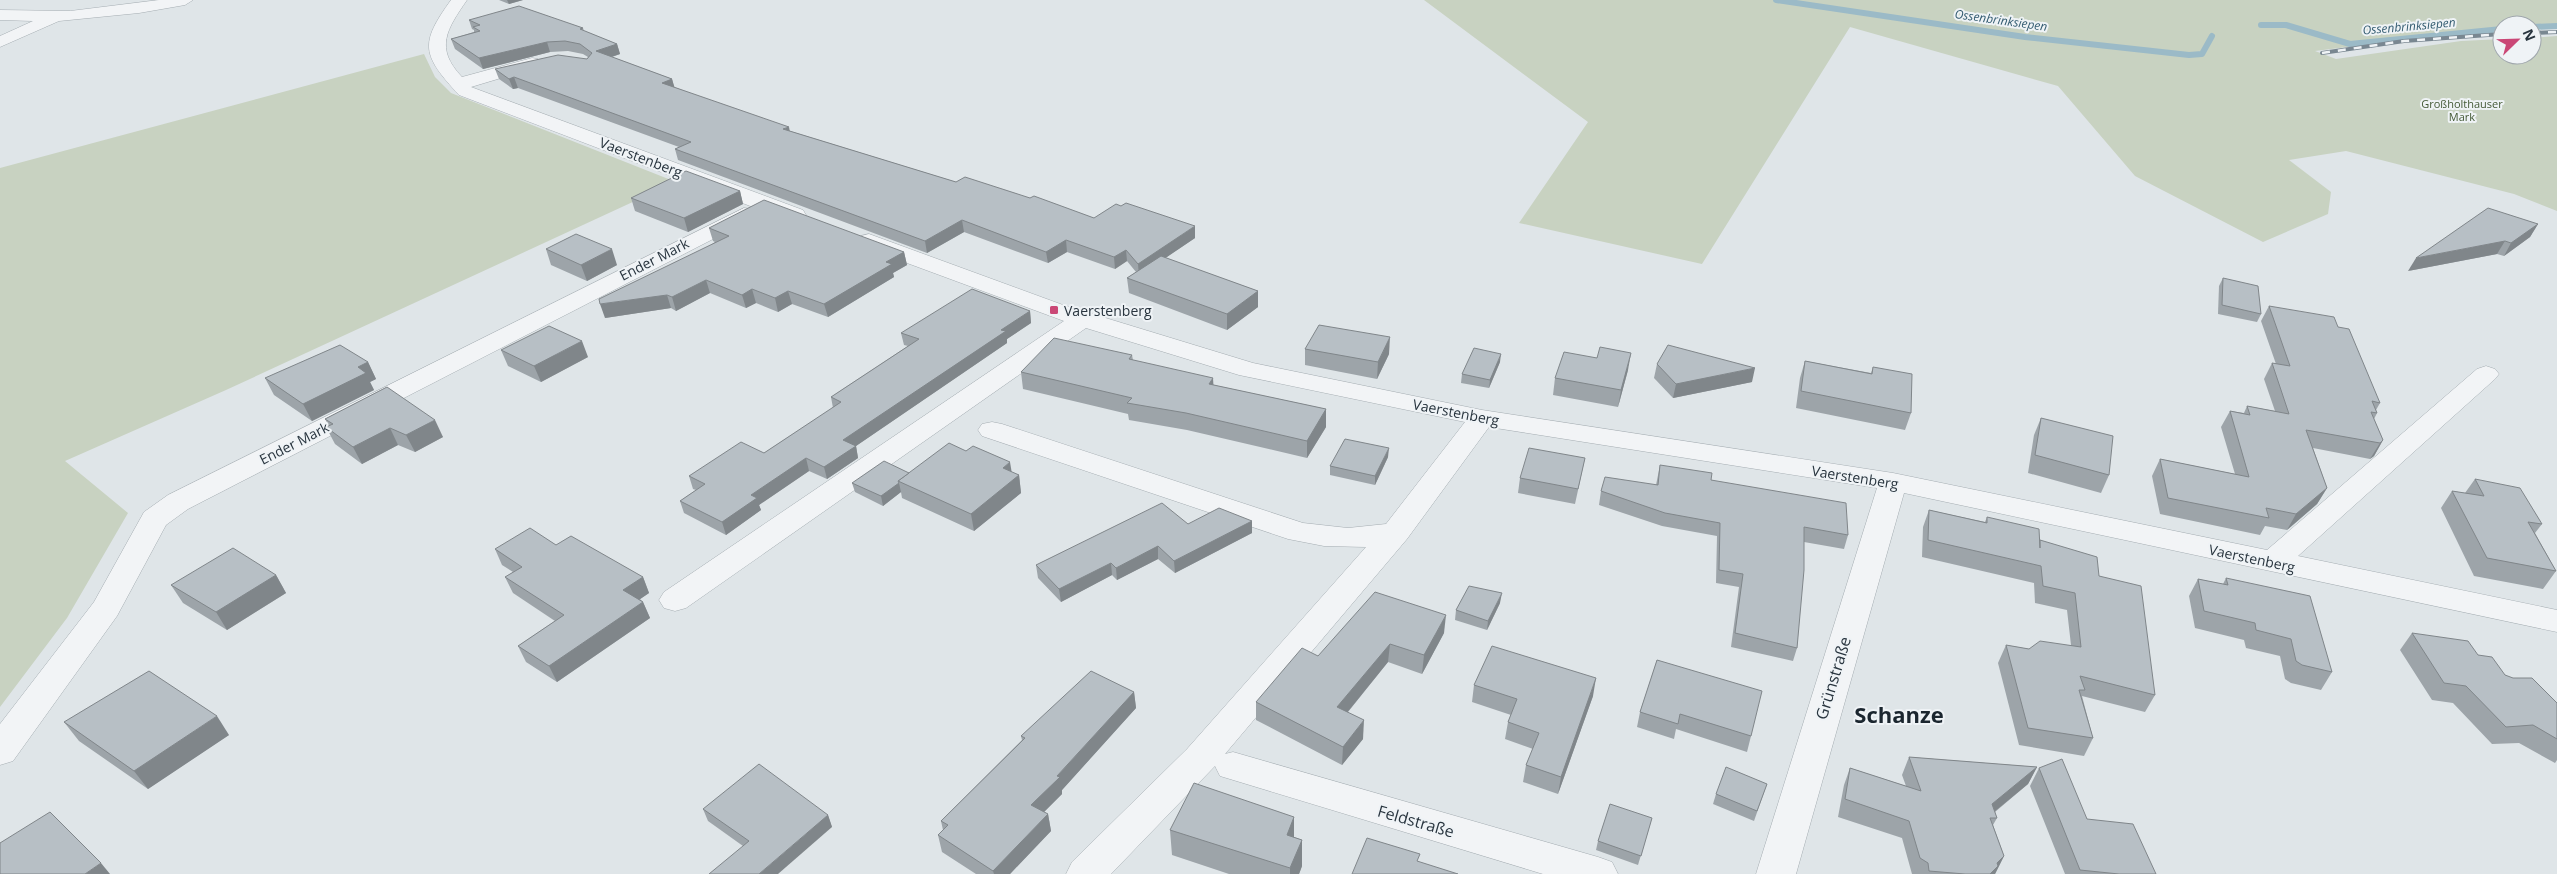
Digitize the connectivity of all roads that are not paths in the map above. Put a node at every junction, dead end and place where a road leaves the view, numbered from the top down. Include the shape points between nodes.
1 (185, 0) edge
2 (459, 0) edge
3 (0, 15) edge
4 (58, 16) junction
5 (0, 42) edge
6 (547, 58) edge
7 (458, 84) junction
8 (764, 204) junction
9 (820, 223) edge
10 (847, 233) edge
11 (1082, 320) junction
12 (2486, 374) dead end
13 (1482, 418) junction
14 (992, 430) dead end
15 (1892, 482) junction
16 (1396, 532) junction
17 (2272, 562) junction
18 (675, 600) dead end
19 (2557, 621) edge
20 (0, 751) edge
21 (1233, 766) dead end
22 (1086, 874) edge
23 (1598, 874) edge
24 (1776, 874) edge

1 - 4 street via 122,11
2 - 7 street, Vaerstenberg via 437,35 435,50 446,72
3 - 4 street
4 - 5 street
6 - 7 street
7 - 8 street, Vaerstenberg via 464,91
8 - 9 street, Vaerstenberg
8 - 20 street, Ender Mark via 178,502 154,519 106,608
10 - 11 street, Vaerstenberg
11 - 13 street, Vaerstenberg via 1248,370
11 - 18 street
12 - 17 street
13 - 15 street, Vaerstenberg
13 - 16 street
14 - 16 street via 1299,532 1333,539 1362,539
15 - 17 street, Vaerstenberg
15 - 24 street, Grünstraße
16 - 22 street via 1200,759
17 - 19 street, Vaerstenberg
21 - 23 street, Feldstraße

